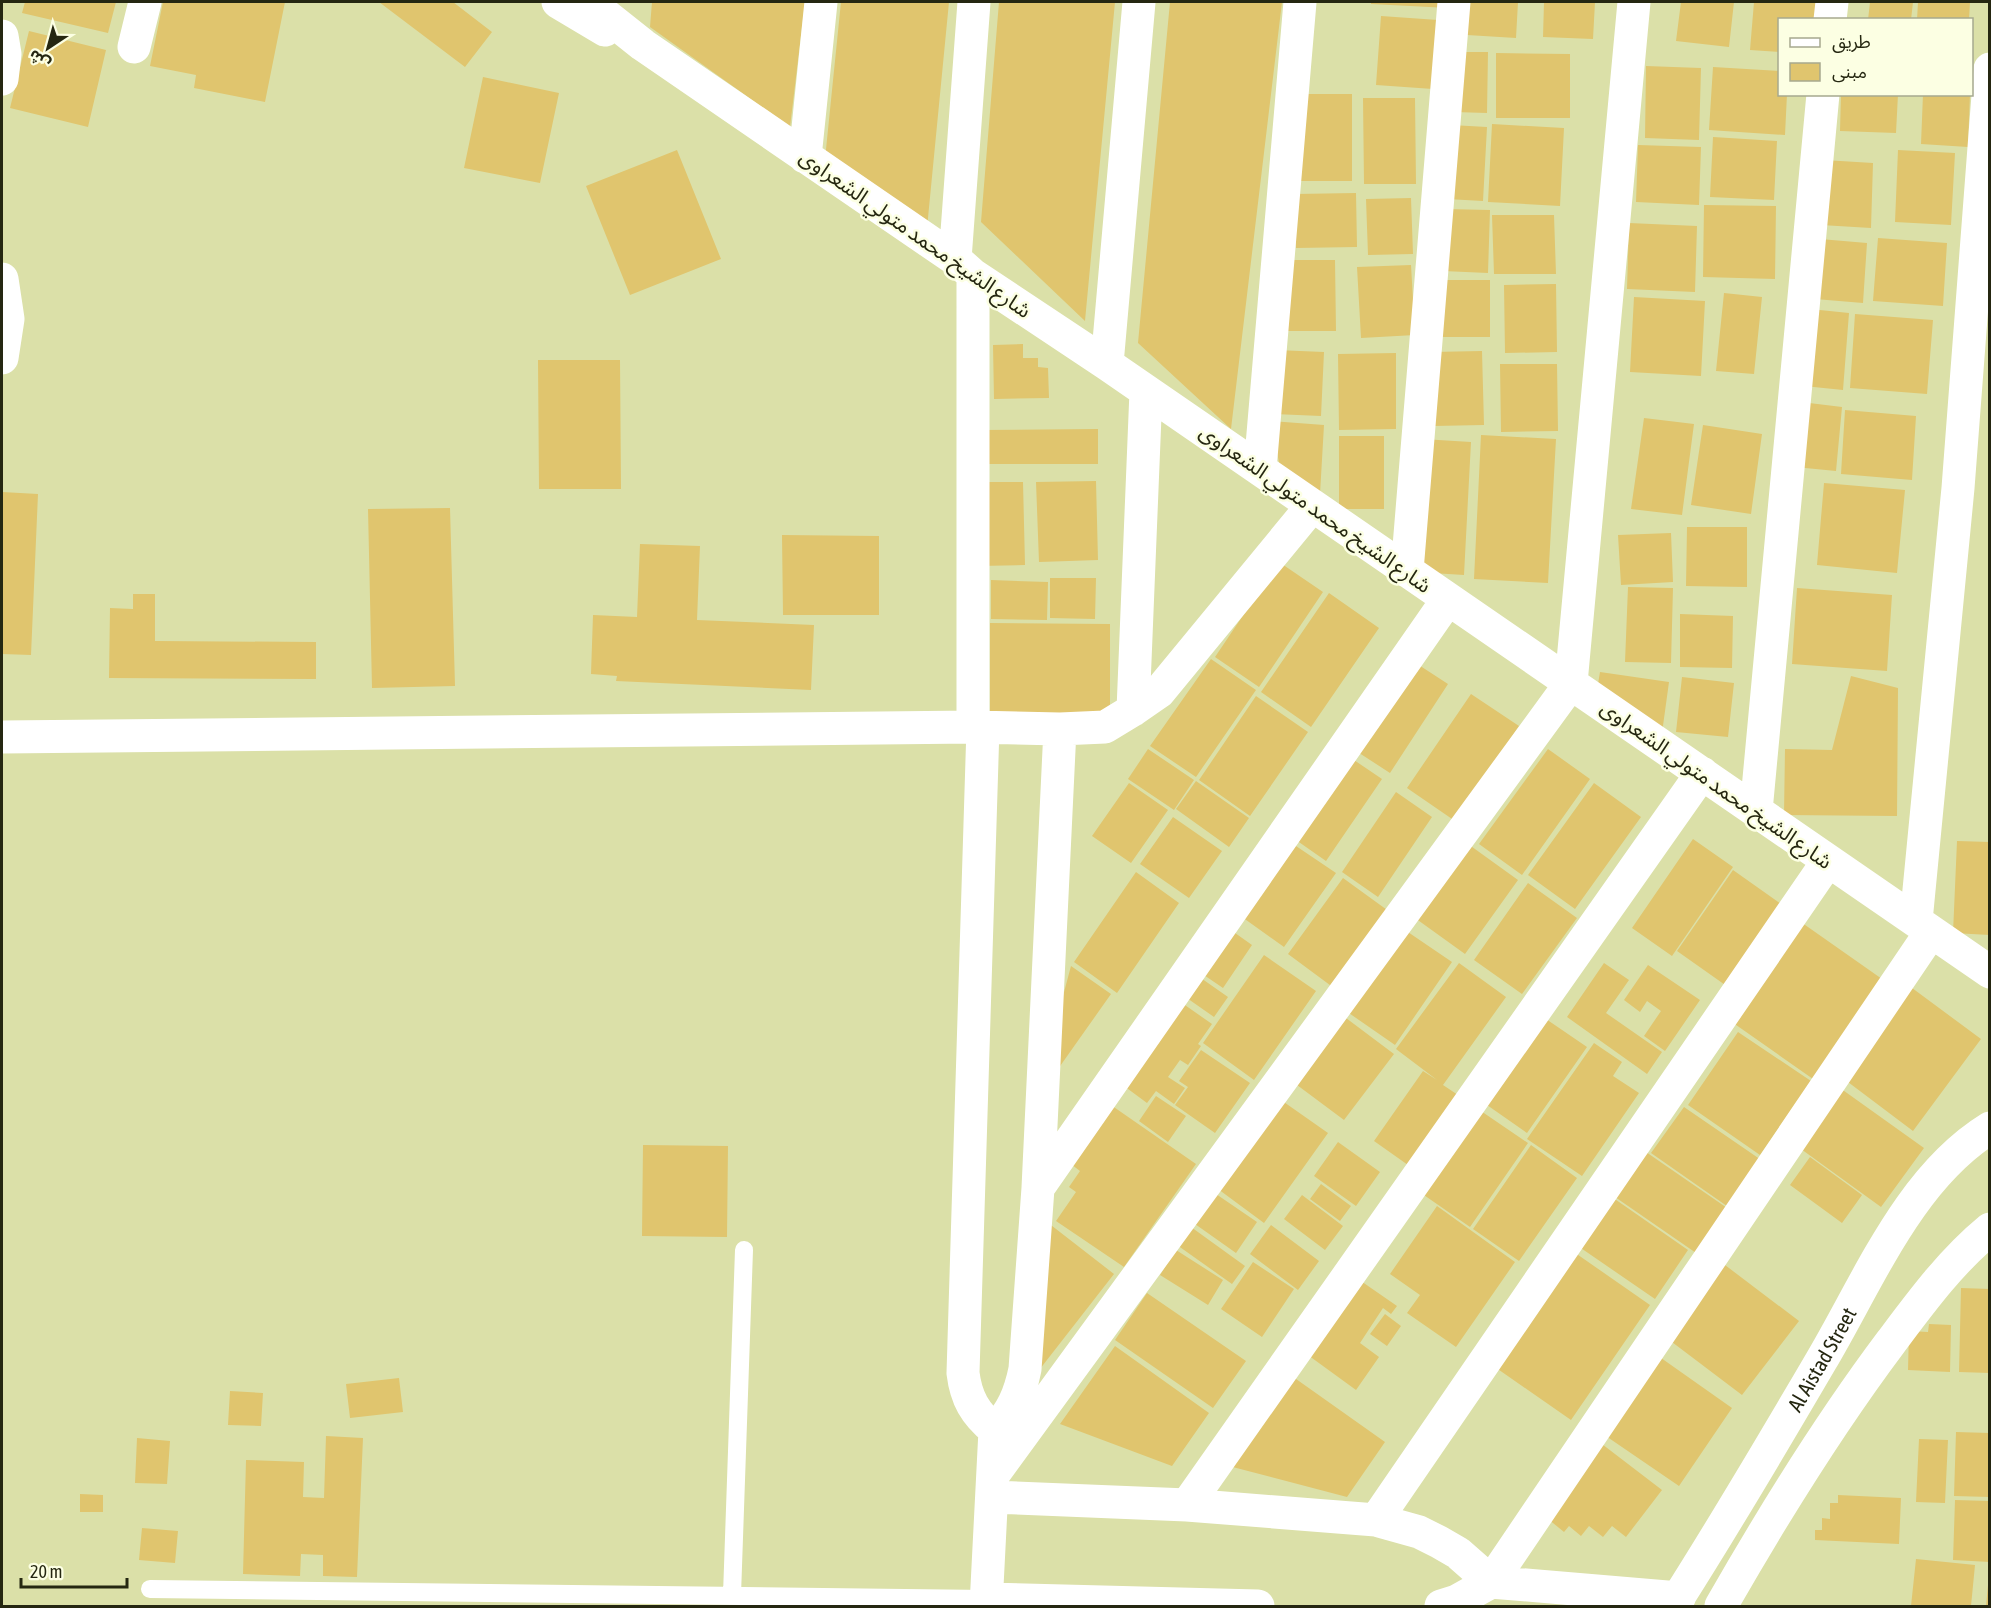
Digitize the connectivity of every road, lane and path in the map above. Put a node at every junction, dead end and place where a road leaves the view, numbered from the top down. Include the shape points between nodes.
1 (145, 2) edge
2 (558, 2) edge
3 (821, 2) edge
4 (974, 2) edge
5 (1139, 2) edge
6 (1300, 2) edge
7 (1454, 2) edge
8 (1634, 2) edge
9 (1832, 2) edge
10 (605, 13) edge
11 (1830, 18) edge
12 (2, 36) edge
13 (134, 47) dead end
14 (1989, 69) edge
15 (2, 79) edge
16 (1823, 96) edge
17 (805, 157) junction
18 (964, 267) junction
19 (2, 279) edge
20 (5, 319) edge
21 (2, 358) edge
22 (1107, 364) junction
23 (1146, 391) junction
24 (1260, 469) junction
25 (1312, 506) junction
26 (1407, 571) junction
27 (1448, 599) junction
28 (1570, 683) junction
29 (1133, 710) junction
30 (978, 727) junction
31 (1060, 729) junction
32 (2, 737) edge
33 (1702, 773) junction
34 (1756, 811) junction
35 (1828, 861) junction
36 (1924, 927) junction
37 (1989, 972) edge
38 (1988, 1133) edge
39 (1038, 1188) junction
40 (1989, 1229) edge
41 (744, 1250) dead end
42 (995, 1430) junction
43 (992, 1486) junction
44 (1187, 1505) junction
45 (1376, 1520) junction
46 (1491, 1582) junction
47 (150, 1588) dead end
48 (732, 1594) junction
49 (558, 1600) edge
50 (1676, 1602) edge
51 (986, 1603) edge
52 (1258, 1606) edge
53 (1441, 1606) edge
54 (1722, 1606) edge

1 - 13 street
2 - 10 street, شارع الشيخ محمد متولي الشعراوى
3 - 17 street
4 - 18 street
5 - 22 street
6 - 24 street
7 - 26 street
8 - 28 street
9 - 11 street
10 - 17 street, شارع الشيخ محمد متولي الشعراوى via 643,45
12 - 15 street
14 - 36 street
16 - 34 street
17 - 18 street, شارع الشيخ محمد متولي الشعراوى
18 - 22 street, شارع الشيخ محمد متولي الشعراوى
18 - 30 street
19 - 20 street
20 - 21 street
22 - 23 street, شارع الشيخ محمد متولي الشعراوى
23 - 24 street, شارع الشيخ محمد متولي الشعراوى
23 - 29 street
24 - 25 street, شارع الشيخ محمد متولي الشعراوى
25 - 26 street, شارع الشيخ محمد متولي الشعراوى
25 - 29 street via 1159,692
26 - 27 street, شارع الشيخ محمد متولي الشعراوى
27 - 28 street, شارع الشيخ محمد متولي الشعراوى
27 - 39 street
28 - 33 street, شارع الشيخ محمد متولي الشعراوى
28 - 43 street
29 - 31 street via 1105,727
30 - 31 street
30 - 32 street
30 - 42 street via 963,1373 971,1406
31 - 39 street
33 - 34 street, شارع الشيخ محمد متولي الشعراوى
33 - 44 street
34 - 35 street, شارع الشيخ محمد متولي الشعراوى
35 - 36 street, شارع الشيخ محمد متولي الشعراوى
35 - 45 street
36 - 37 street, شارع الشيخ محمد متولي الشعراوى
36 - 46 street
38 - 50 street, Al Aistad Street via 1943,1165 1902,1218 1822,1360
39 - 42 street via 1022,1386 1007,1418
40 - 54 street, Al Aistad Street via 1952,1266 1872,1367 1793,1486
41 - 48 lane
42 - 43 street
43 - 44 street
43 - 51 street
44 - 45 street
45 - 46 street via 1439,1542
46 - 50 street
46 - 53 street
47 - 49 lane
48 - 49 lane
48 - 51 lane
51 - 52 street

